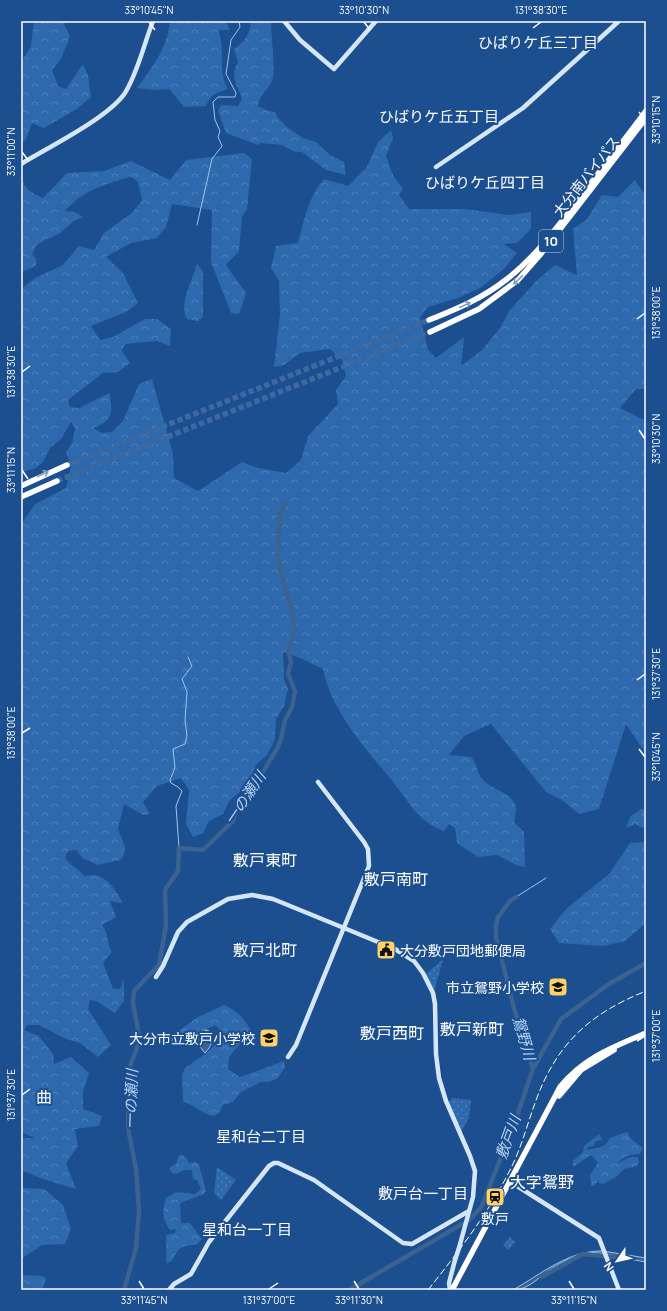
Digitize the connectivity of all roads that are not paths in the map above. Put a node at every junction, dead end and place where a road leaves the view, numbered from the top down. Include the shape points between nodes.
1 (153, 21) edge
2 (284, 21) edge
3 (376, 21) edge
4 (619, 21) edge
5 (646, 111) edge
6 (646, 118) edge
7 (21, 164) edge
8 (436, 167) dead end
9 (429, 320) tunnel mouth
10 (430, 332) tunnel mouth
11 (67, 465) tunnel mouth
12 (57, 482) tunnel mouth
13 (21, 486) edge
14 (21, 497) edge
15 (318, 782) dead end
16 (344, 928) junction
17 (156, 977) dead end
18 (646, 1033) edge
19 (646, 1037) edge
20 (288, 1057) dead end
21 (511, 1182) junction
22 (469, 1212) junction
23 (169, 1290) edge
24 (451, 1290) edge
25 (456, 1290) edge
26 (619, 1290) edge

1 - 7 street via 131,81 114,105 102,116
2 - 3 street via 300,40 334,69
4 - 8 street via 523,108
9 -> 5 highway, 大分南バイパス / 10 via 488,293 521,267 550,236
6 -> 10 highway, 大分南バイパス / 10 via 518,280 479,309
13 -> 11 highway
12 - 14 highway
15 - 16 street via 364,842 369,854 368,870
16 - 17 street via 266,897 237,896 219,902 182,926
16 - 20 street via 296,1045
16 - 22 street via 408,956 424,973 431,987 436,1004 435,1043 439,1078 475,1171 475,1185
18 - 21 highway via 596,1055 569,1077 554,1096
19 - 21 highway via 596,1060 572,1079 554,1103
21 - 24 highway
21 - 25 highway
21 - 26 street via 596,1235 605,1250
22 - 23 street via 412,1244 404,1243 314,1180 274,1162 209,1242 191,1274
22 - 24 street, bridge via 449,1283

